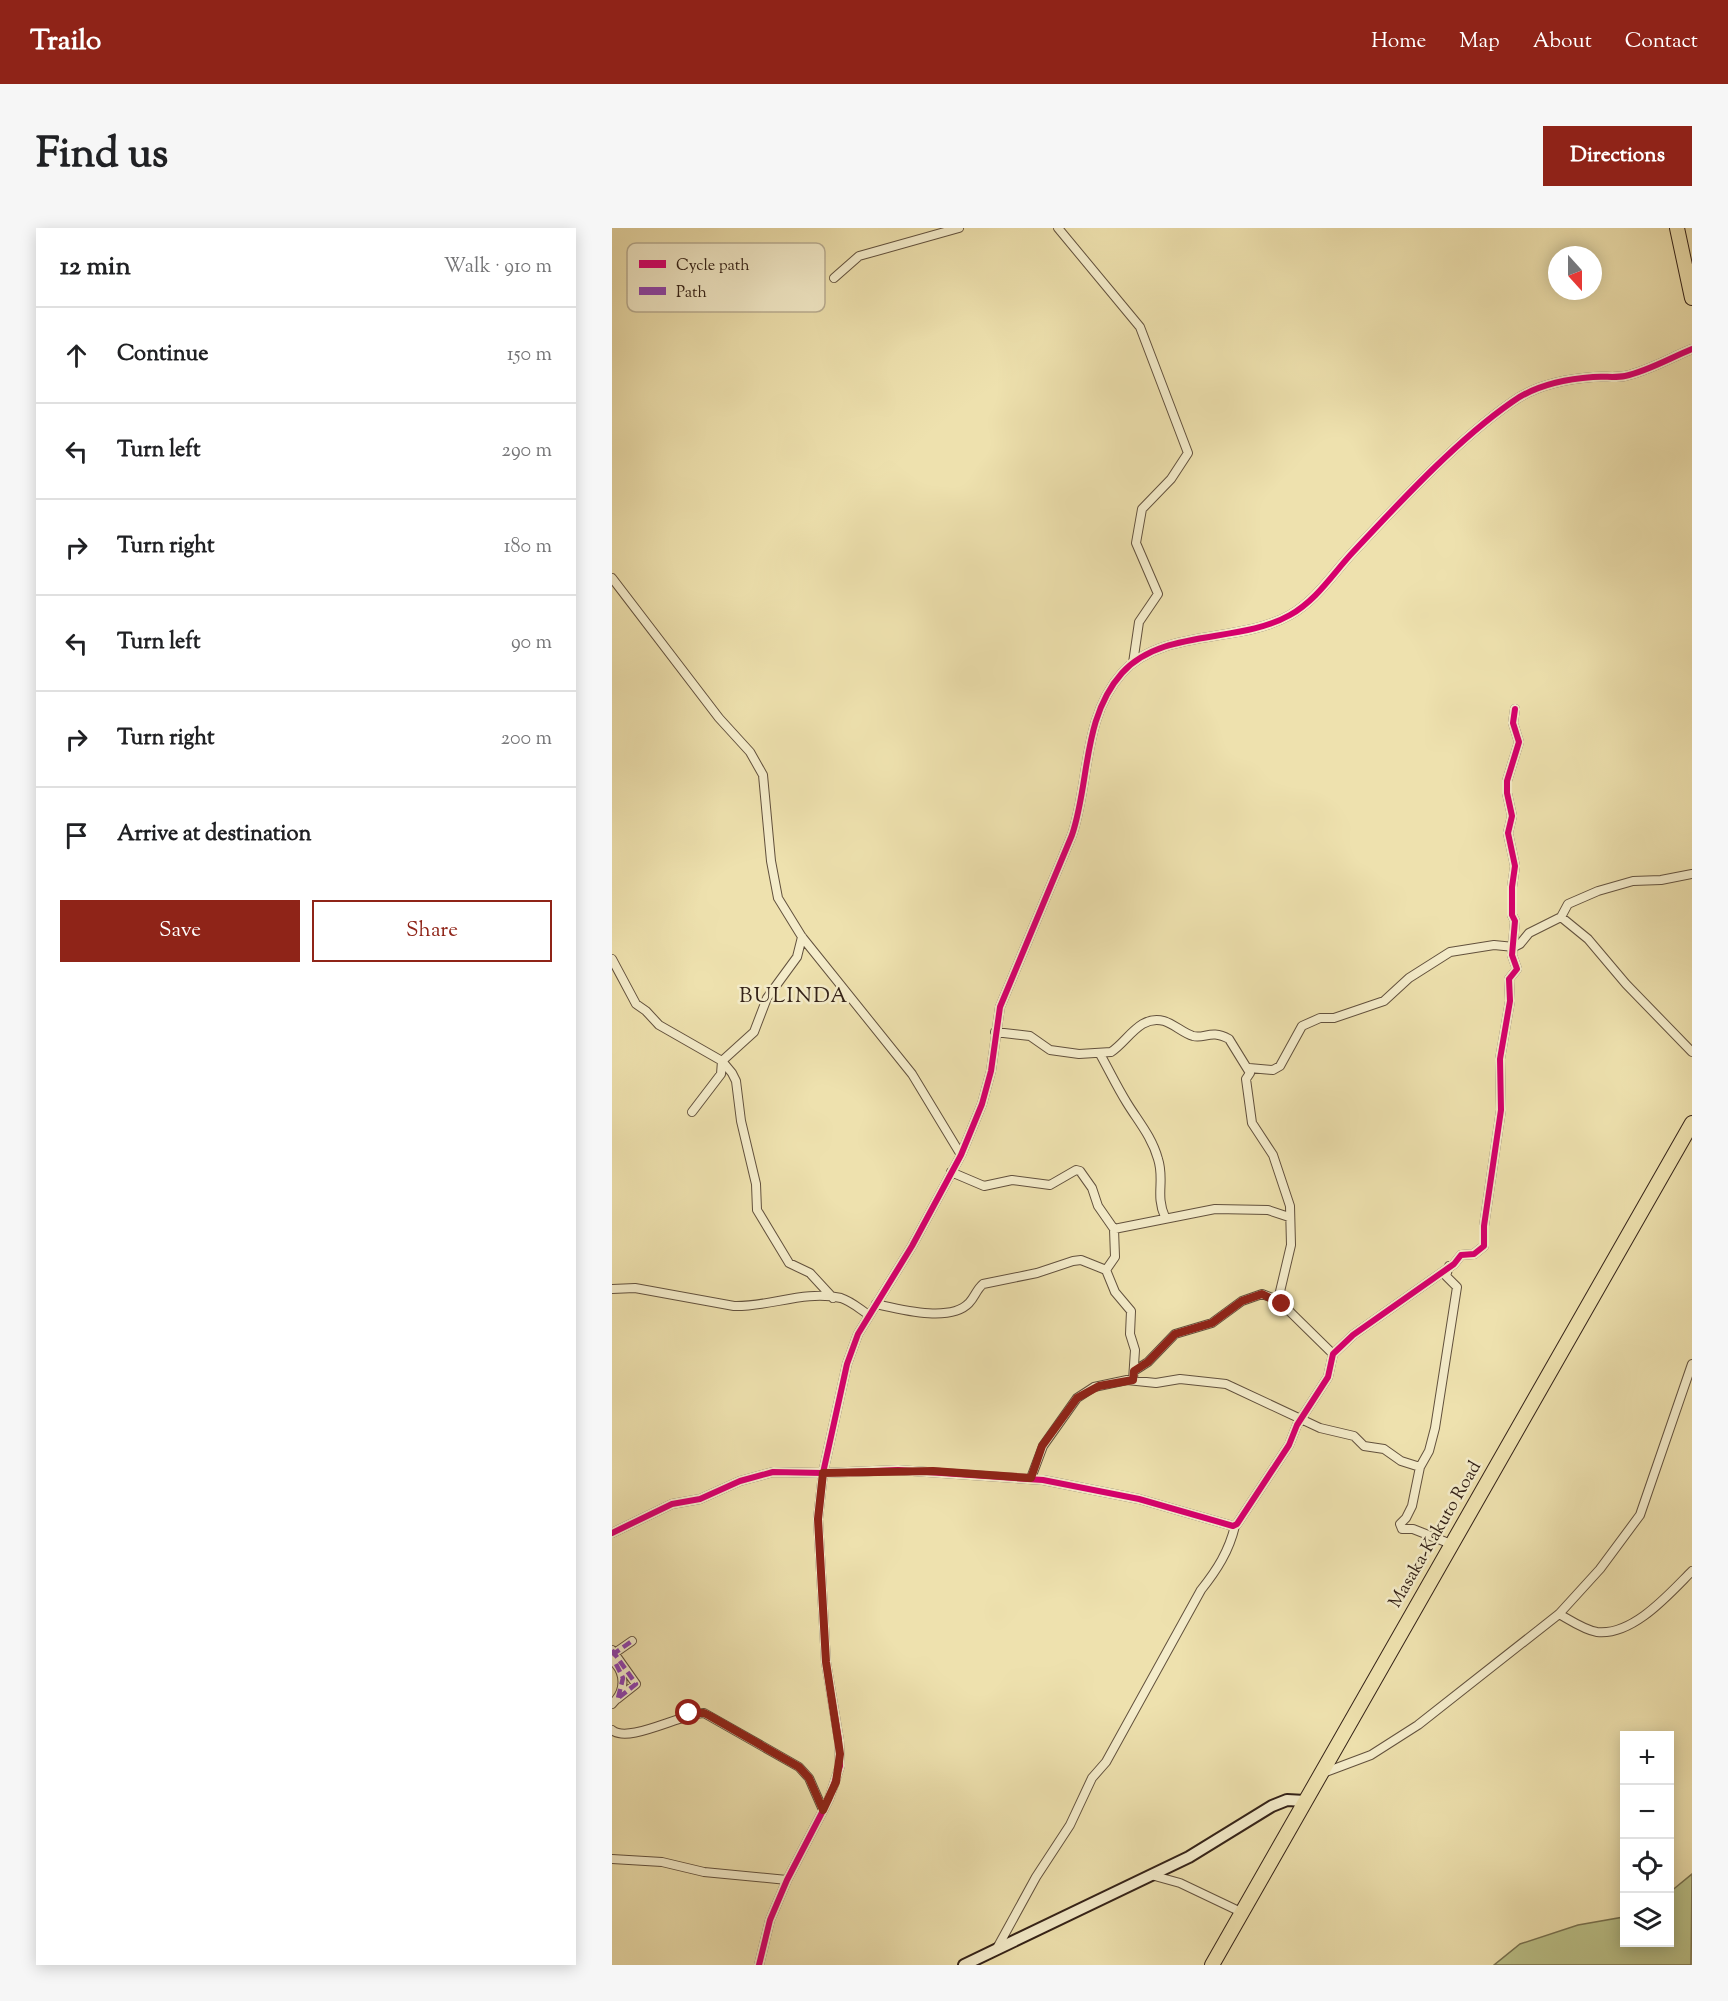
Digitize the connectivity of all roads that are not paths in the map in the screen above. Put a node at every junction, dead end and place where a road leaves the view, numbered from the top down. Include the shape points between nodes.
1 (959, 228) edge
2 (1058, 228) edge
3 (1677, 228) edge
4 (834, 278) dead end
5 (1692, 298) edge
6 (1692, 349) edge
7 (612, 578) edge
8 (1133, 663) junction
9 (1515, 709) dead end
10 (1692, 874) edge
11 (1561, 917) junction
12 (802, 937) junction
13 (1514, 947) junction
14 (612, 959) edge
15 (995, 1032) junction
16 (1692, 1052) edge
17 (1100, 1054) junction
18 (723, 1061) junction
19 (1249, 1068) junction
20 (692, 1112) dead end
21 (1692, 1123) edge
22 (961, 1155) junction
23 (951, 1172) junction
24 (1165, 1217) junction
25 (1289, 1217) junction
26 (1114, 1229) junction
27 (1449, 1266) junction
28 (1106, 1270) junction
29 (612, 1289) edge
30 (833, 1298) junction
31 (1278, 1300) junction
32 (876, 1304) junction
33 (869, 1315) junction
34 (1334, 1354) junction
35 (1692, 1364) edge
36 (1134, 1371) junction
37 (1133, 1380) junction
38 (1302, 1418) junction
39 (1420, 1467) junction
40 (823, 1473) junction
41 (1031, 1478) junction
42 (1235, 1526) junction
43 (612, 1533) edge
44 (1452, 1544) junction
45 (1692, 1571) edge
46 (1559, 1614) junction
47 (632, 1641) dead end
48 (613, 1655) edge
49 (615, 1702) edge
50 (612, 1730) edge
51 (1320, 1774) junction
52 (1305, 1801) junction
53 (823, 1810) junction
54 (612, 1859) edge
55 (1151, 1875) junction
56 (787, 1880) junction
57 (1241, 1912) junction
58 (996, 1950) junction
59 (759, 1965) edge
60 (964, 1965) edge
61 (1212, 1965) edge

1 - 4 street via 859,256
2 - 8 street via 1140,327 1188,453 1171,479 1142,509 1136,543 1158,594 1139,621
3 - 5 highway
6 - 8 street via 1634,373 1566,380 1513,400 1417,486 1352,552 1320,592 1293,613 1244,633 1160,648
7 - 12 street via 718,718 758,763 778,898
8 - 15 street via 1114,682 1097,718 1072,835 1000,1007
9 - 13 street via 1519,742 1507,781 1512,816 1508,833 1515,866
10 - 11 street via 1611,886 1568,904
11 - 13 street via 1529,933
11 - 16 street via 1588,939
12 - 18 street via 797,957 767,998 754,1032
12 - 22 street via 912,1074
13 - 19 street via 1494,945 1450,952 1409,978 1384,1001 1302,1026 1280,1066 1273,1070
13 - 27 street via 1512,956 1517,969 1509,979 1510,1001 1500,1059 1501,1110 1484,1246
14 - 18 street via 636,1004 659,1024
15 - 17 street via 1030,1036 1050,1050
15 - 22 street via 989,1079
17 - 19 street via 1116,1049 1132,1031 1147,1022 1162,1020 1192,1035 1222,1036
17 - 24 street via 1158,1157 1160,1206
18 - 20 street via 721,1074
18 - 30 street via 736,1081 756,1184 757,1210 789,1263 810,1273
19 - 25 street via 1246,1079 1252,1123 1273,1155 1288,1195
21 - 44 highway, Masaka-Kakuto Road
22 - 23 street
23 - 26 street via 984,1186 1012,1180 1050,1185 1078,1170
23 - 32 street
24 - 25 street via 1215,1209 1268,1210
24 - 26 street
25 - 31 street via 1291,1245
26 - 28 street via 1115,1257
27 - 34 street via 1353,1335
27 - 39 street via 1446,1276 1456,1284 1457,1291 1435,1428
28 - 32 street via 1080,1260 988,1282 976,1290 965,1306 943,1312 912,1313
28 - 36 street via 1115,1292 1131,1311
29 - 30 street via 651,1291 734,1306 798,1296
30 - 33 street via 842,1298
31 - 34 street
31 - 36 street via 1262,1294 1242,1301 1212,1323 1175,1334
32 - 33 street
33 - 40 street via 847,1364
34 - 38 street via 1328,1377
35 - 46 street via 1640,1515 1600,1569
36 - 37 street
37 - 38 street via 1156,1383 1180,1379 1226,1384
37 - 41 street via 1099,1386 1077,1398 1042,1446
38 - 39 street via 1320,1428 1354,1436 1364,1446 1384,1449 1401,1461
38 - 42 street via 1289,1445
39 - 44 street via 1412,1506 1401,1527
40 - 41 street via 921,1471
40 - 43 street via 773,1472 750,1478 707,1497 672,1504
40 - 53 street via 818,1519 825,1651 840,1754 836,1782
41 - 42 street via 1139,1499
42 - 58 street via 1217,1570 1201,1590
44 - 51 highway, Masaka-Kakuto Road
45 - 46 street via 1646,1616 1628,1624 1597,1632
46 - 51 street via 1418,1725 1371,1755
47 - 48 street
48 - 49 street via 623,1678
48 - 49 street via 636,1684
50 - 53 street via 629,1735 689,1713 704,1713 799,1767 809,1778
51 - 52 highway, Masaka-Kakuto Road
52 - 55 street via 1287,1800 1272,1806 1189,1857
52 - 57 highway, Masaka-Kakuto Road
53 - 56 street
54 - 56 street
55 - 57 street via 1180,1883
55 - 58 street
56 - 59 street via 770,1920
57 - 61 highway, Masaka-Kakuto Road
58 - 60 street

